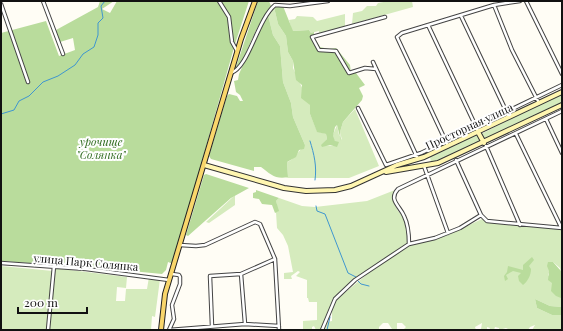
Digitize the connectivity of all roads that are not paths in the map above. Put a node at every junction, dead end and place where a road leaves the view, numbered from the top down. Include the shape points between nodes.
1 (43, 1) edge
2 (219, 1) edge
3 (255, 1) edge
4 (328, 1) edge
5 (520, 1) edge
6 (526, 1) edge
7 (1, 4) edge
8 (494, 5) junction
9 (461, 16) junction
10 (385, 17) dead end
11 (428, 25) junction
12 (238, 51) junction
13 (63, 54) dead end
14 (373, 62) dead end
15 (376, 69) junction
16 (231, 73) junction
17 (562, 74) edge
18 (28, 82) dead end
19 (562, 86) edge
20 (562, 92) edge
21 (536, 97) junction
22 (539, 103) junction
23 (562, 105) edge
24 (358, 108) dead end
25 (562, 111) edge
26 (506, 112) junction
27 (509, 118) junction
28 (546, 119) junction
29 (475, 126) junction
30 (478, 132) junction
31 (516, 134) junction
32 (446, 140) junction
33 (485, 145) junction
34 (448, 146) junction
35 (562, 153) edge
36 (416, 154) junction
37 (418, 159) junction
38 (456, 160) junction
39 (204, 165) junction
40 (424, 166) junction
41 (395, 168) junction
42 (426, 175) junction
43 (481, 215) junction
44 (520, 224) junction
45 (562, 228) edge
46 (448, 233) junction
47 (180, 244) junction
48 (409, 244) junction
49 (275, 259) junction
50 (1, 263) edge
51 (54, 266) junction
52 (172, 274) junction
53 (241, 274) junction
54 (169, 280) junction
55 (245, 324) junction
56 (212, 326) junction
57 (279, 326) junction
58 (48, 330) edge
59 (162, 330) edge
60 (169, 330) edge
61 (280, 330) edge
62 (322, 330) edge

1 - 13 street
2 - 12 street via 229,17 232,42
3 - 12 main road
4 - 16 street via 290,6 275,5 270,8 241,66
5 - 8 street
6 - 17 street
7 - 18 street
8 - 9 street
8 - 21 street via 512,50
9 - 11 street
9 - 26 street
10 - 15 street via 312,37 319,50 336,51 349,72 365,68
11 - 29 street
11 - 32 street via 402,33 398,37
12 - 16 main road
14 - 15 street
15 - 36 street
16 - 39 main road
19 - 21 street
20 - 22 main road, Просторная улица
21 - 22 street
21 - 26 street
22 - 27 main road, Просторная улица
23 - 33 main road, Просторная улица
24 - 36 street via 384,164
25 - 28 street
26 - 27 street
26 - 29 street
27 - 30 main road, Просторная улица
28 - 31 street
28 - 35 street
29 - 30 street
29 - 32 street
30 - 33 main road
30 - 34 main road, Просторная улица
31 - 33 street
31 - 45 street
32 - 34 street
32 - 36 street
33 - 38 street
33 - 40 main road, Просторная улица
33 - 44 street
34 - 37 main road, Просторная улица
36 - 37 street
37 - 41 main road, Просторная улица
38 - 42 street
38 - 43 street
39 - 41 main road, Просторная улица via 274,186 306,191 343,189
39 - 47 main road
40 - 41 main road, Просторная улица
40 - 42 street
42 - 46 street
42 - 48 street via 398,188 394,197 404,215
43 - 44 street via 487,221
43 - 46 street via 466,226
44 - 45 street
46 - 48 street
47 - 49 street via 205,245 255,222 260,224
47 - 52 main road
48 - 62 street via 355,280 335,299
49 - 53 street
49 - 57 street
50 - 51 street, улица Парк Солянка
51 - 54 street, улица Парк Солянка
51 - 58 street
52 - 54 main road
52 - 60 street via 179,274 181,279 173,303 174,319
53 - 55 street
53 - 56 street via 210,276
54 - 59 main road via 163,304
55 - 56 street
55 - 57 street
56 - 60 street
57 - 61 street

